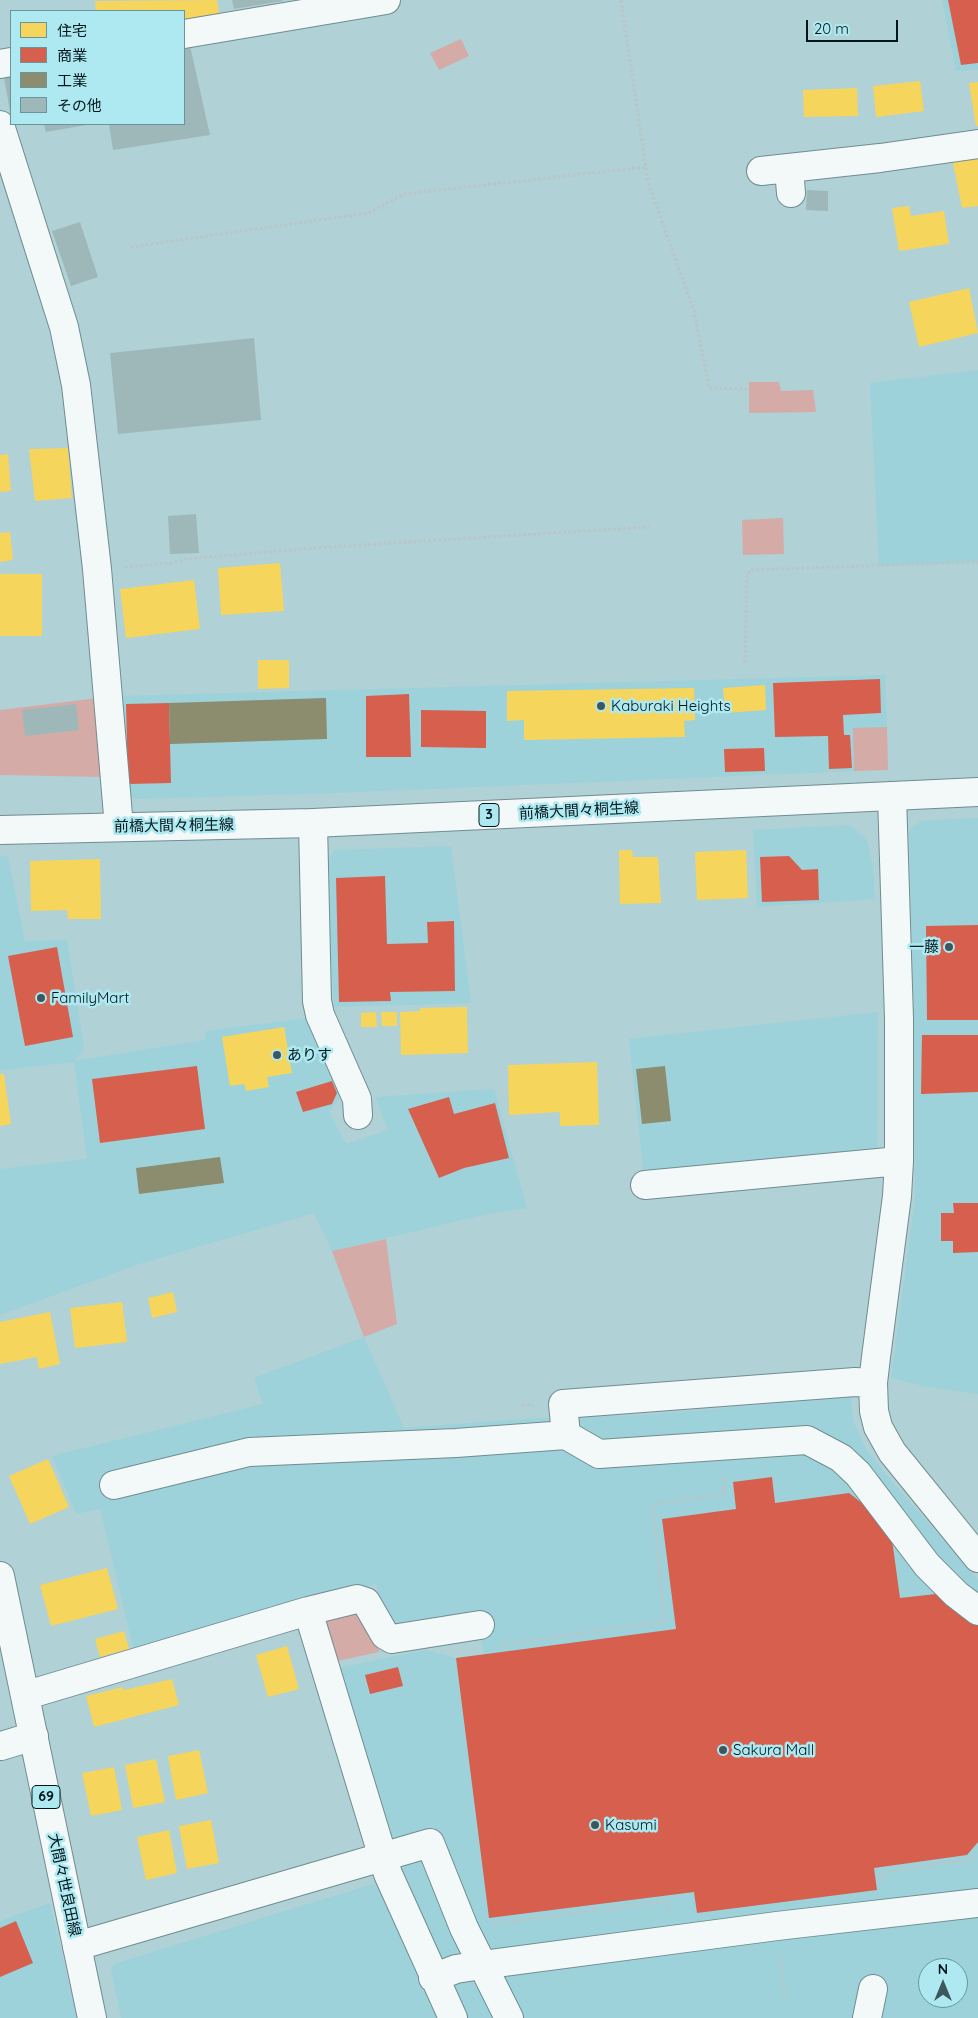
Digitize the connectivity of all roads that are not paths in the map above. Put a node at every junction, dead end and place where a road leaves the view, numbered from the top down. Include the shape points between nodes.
1 (386, 0) edge
2 (185, 34) edge
3 (0, 125) edge
4 (978, 144) edge
5 (762, 171) dead end
6 (978, 792) edge
7 (892, 796) junction
8 (313, 823) junction
9 (119, 827) junction
10 (0, 830) edge
11 (358, 1115) dead end
12 (899, 1161) junction
13 (645, 1185) dead end
14 (873, 1383) junction
15 (566, 1435) junction
16 (114, 1485) dead end
17 (978, 1558) edge
18 (1, 1581) edge
19 (308, 1610) junction
20 (978, 1611) edge
21 (486, 1636) road end
22 (27, 1695) junction
23 (34, 1736) junction
24 (1, 1746) edge
25 (383, 1856) junction
26 (978, 1903) edge
27 (77, 1946) junction
28 (482, 1965) junction
29 (433, 1978) junction
30 (873, 1989) dead end
31 (92, 2018) edge
32 (453, 2018) edge
33 (509, 2018) edge
34 (867, 2018) edge

1 - 2 street
3 - 9 street via 66,335 76,385 97,570
4 - 5 street via 790,181
6 - 7 street, 前橋大間々桐生線 / 3
7 - 8 street, 前橋大間々桐生線 / 3
7 - 12 street via 899,1019
8 - 9 street, 前橋大間々桐生線 / 3
8 - 11 street via 317,1001 320,1015 357,1099
9 - 10 street, 前橋大間々桐生線 / 3
12 - 13 street
12 - 14 street
14 - 15 street via 564,1404
14 - 17 street via 874,1411 884,1438 904,1468
15 - 16 street via 248,1452
15 - 20 street via 599,1454 807,1440 841,1458 858,1474 927,1564
18 - 22 street, 大間々世良田線 / 69
19 - 21 street via 357,1599 366,1602 385,1635 392,1639
19 - 22 street
19 - 25 street
22 - 23 street, 大間々世良田線 / 69
23 - 24 street
23 - 27 street, 大間々世良田線 / 69
25 - 27 street
25 - 28 street via 430,1843
25 - 29 street
26 - 28 street
27 - 31 street, 大間々世良田線 / 69
28 - 29 street via 456,1969
28 - 33 street
29 - 32 street
30 - 34 street

